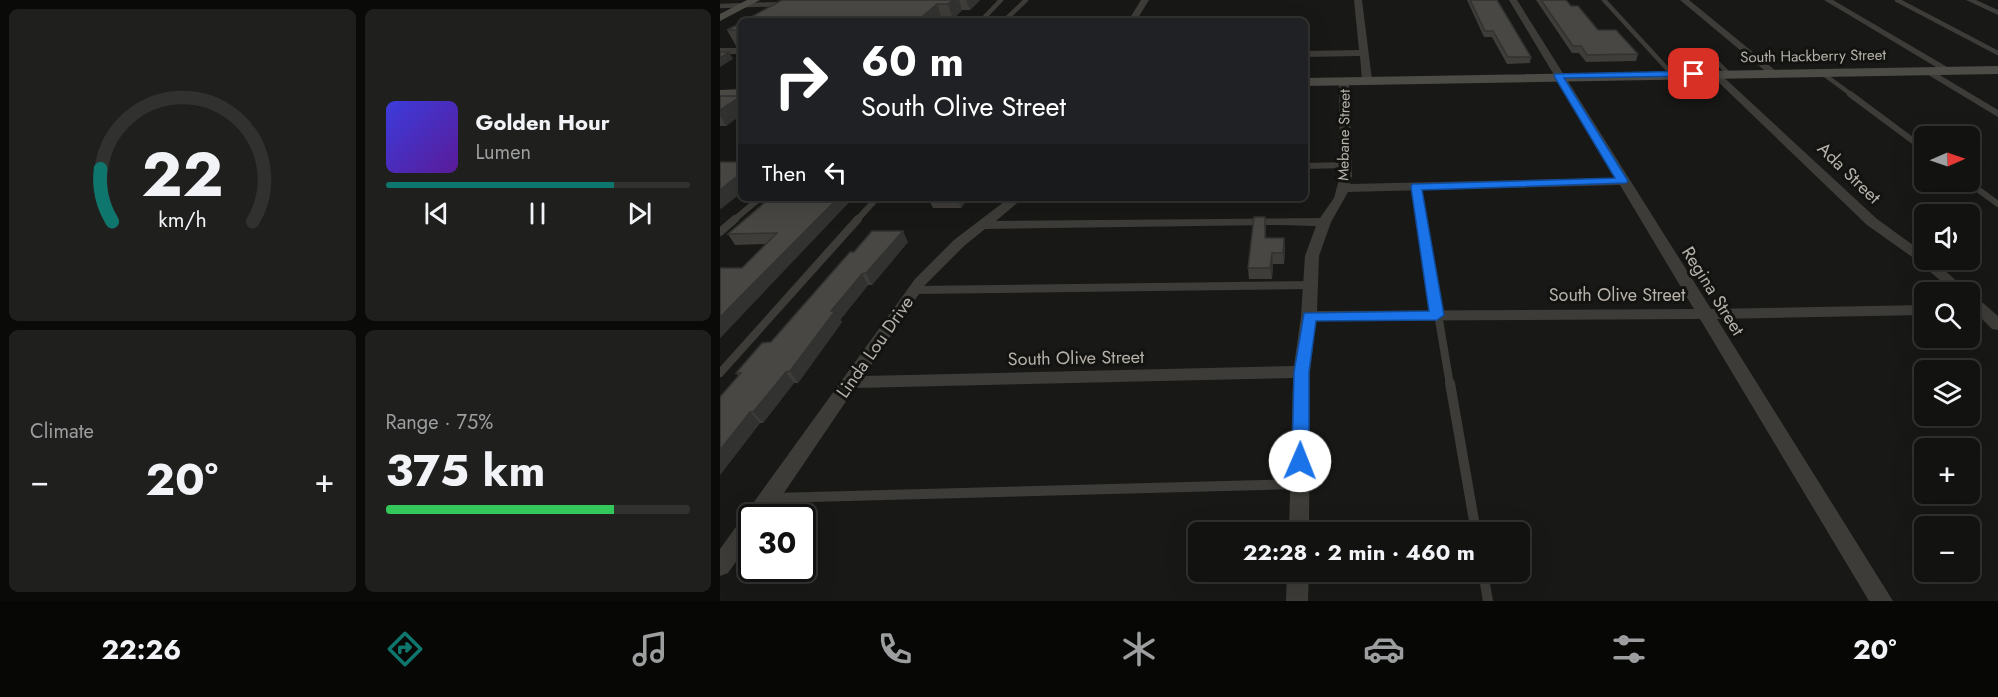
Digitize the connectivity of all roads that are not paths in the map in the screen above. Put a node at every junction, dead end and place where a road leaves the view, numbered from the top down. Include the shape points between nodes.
1 (794, 0) edge
2 (1001, 0) edge
3 (1026, 0) edge
4 (1145, 0) edge
5 (1358, 0) edge
6 (1512, 0) edge
7 (1604, 0) edge
8 (1684, 0) edge
9 (1828, 0) edge
10 (1897, 0) edge
11 (1970, 0) edge
12 (751, 2) edge
13 (720, 6) edge
14 (1998, 13) edge
15 (720, 18) edge
16 (984, 18) edge
17 (1007, 18) edge
18 (1134, 18) edge
19 (720, 51) edge
20 (738, 51) edge
21 (1364, 53) junction
22 (1998, 53) edge
23 (1308, 54) edge
24 (1711, 56) dead end
25 (1998, 70) edge
26 (1928, 71) junction
27 (1949, 71) junction
28 (1773, 73) junction
29 (1822, 73) junction
30 (1672, 74) junction
31 (1722, 74) junction
32 (1558, 76) junction
33 (1367, 80) junction
34 (1344, 81) junction
35 (1308, 82) edge
36 (738, 93) edge
37 (720, 94) edge
38 (1998, 114) edge
39 (1914, 142) edge
40 (1346, 165) junction
41 (1308, 166) edge
42 (1622, 181) junction
43 (1416, 187) junction
44 (1343, 188) junction
45 (1980, 191) edge
46 (756, 201) edge
47 (874, 201) edge
48 (1013, 201) edge
49 (1998, 204) edge
50 (1324, 222) junction
51 (984, 225) junction
52 (720, 232) edge
53 (1950, 282) edge
54 (1311, 285) junction
55 (915, 290) junction
56 (1914, 310) edge
57 (1980, 311) edge
58 (1704, 314) junction
59 (1437, 315) junction
60 (1309, 316) junction
61 (1998, 325) edge
62 (1302, 372) junction
63 (720, 373) edge
64 (851, 382) junction
65 (1300, 484) junction
66 (769, 498) junction
67 (765, 504) edge
68 (1299, 522) edge
69 (1474, 522) edge
70 (738, 541) edge
71 (720, 566) edge
72 (1298, 582) edge
73 (1485, 582) edge
74 (1297, 601) edge
75 (1488, 601) edge
76 (1882, 601) edge

1 - 12 lane via 783,4
2 - 16 lane
3 - 17 lane
4 - 18 street
5 - 21 street, Mebane Street
6 - 32 street, Regina Street
7 - 30 lane
8 - 28 street
9 - 27 street
10 - 22 lane
11 - 14 street
12 - 13 lane
12 - 15 main road
19 - 20 street
21 - 23 street
21 - 33 street, Mebane Street
24 - 31 lane
25 - 27 main road, South Hackberry Street
26 - 27 main road, South Hackberry Street
26 - 29 main road, South Hackberry Street
26 - 38 street
28 - 29 main road, South Hackberry Street
28 - 31 main road, South Hackberry Street
29 - 39 lane
30 - 31 main road, South Hackberry Street
30 - 32 main road, South Hackberry Street
31 - 53 street, Ada Street via 1872,222
32 - 33 main road, South Hackberry Street
32 - 42 street, Regina Street
33 - 34 main road, South Hackberry Street
34 - 35 main road, South Hackberry Street
34 - 40 street, Mebane Street
36 - 37 main road
40 - 41 lane
40 - 44 street, Mebane Street
42 - 43 street
42 - 58 street, Regina Street
43 - 44 street
43 - 59 lane
44 - 50 street, Mebane Street
45 - 49 lane
46 - 52 lane
47 - 63 lane
48 - 51 street, Linda Lou Drive
50 - 51 street
50 - 54 street via 1312,256
51 - 55 street, Linda Lou Drive via 939,261
54 - 55 lane
54 - 60 street
55 - 64 street, Linda Lou Drive
56 - 58 street, South Olive Street
57 - 61 street
58 - 59 street, South Olive Street
58 - 76 street, Regina Street
59 - 60 street, South Olive Street
59 - 69 lane
60 - 62 street
62 - 64 street, South Olive Street
62 - 65 street
64 - 66 street, Linda Lou Drive
65 - 66 lane
65 - 68 street
66 - 67 street, Linda Lou Drive
70 - 71 street
72 - 74 street
73 - 75 lane

